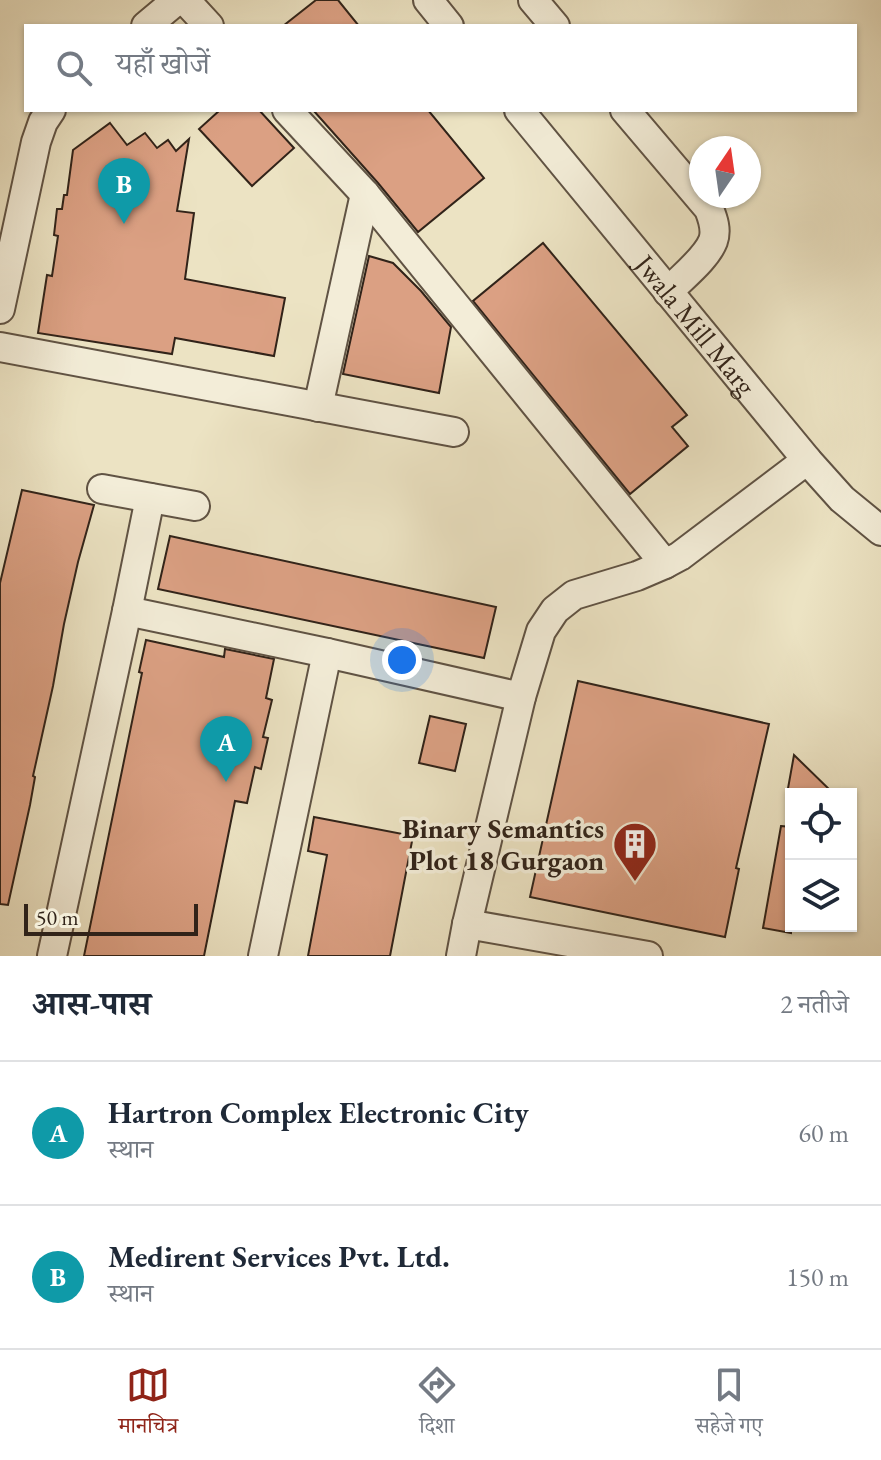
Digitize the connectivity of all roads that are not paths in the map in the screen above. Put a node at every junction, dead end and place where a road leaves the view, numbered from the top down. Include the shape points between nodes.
1 (177, 0) edge
2 (185, 0) edge
3 (428, 0) edge
4 (533, 0) edge
5 (148, 24) edge
6 (207, 24) edge
7 (447, 24) edge
8 (553, 24) edge
9 (50, 112) edge
10 (289, 112) edge
11 (521, 112) edge
12 (627, 112) edge
13 (365, 194) junction
14 (668, 292) junction
15 (0, 309) edge
16 (0, 347) edge
17 (318, 407) junction
18 (454, 432) dead end
19 (807, 460) junction
20 (102, 489) dead end
21 (150, 498) junction
22 (195, 506) dead end
23 (881, 531) edge
24 (665, 564) junction
25 (127, 611) junction
26 (327, 653) junction
27 (521, 697) junction
28 (467, 924) junction
29 (52, 956) edge
30 (263, 956) edge
31 (461, 956) edge
32 (648, 956) edge

1 - 5 street
2 - 6 street
3 - 7 street
4 - 8 street
9 - 15 street via 36,142
10 - 13 street
11 - 14 street, Jwala Mill Marg
12 - 14 street via 714,219 713,242
13 - 17 street
13 - 24 street
14 - 19 street, Jwala Mill Marg
16 - 17 street
17 - 18 street
19 - 23 street, Jwala Mill Marg
19 - 24 street
20 - 21 street
21 - 22 street
21 - 25 street
24 - 27 street via 574,595 555,610 541,631
25 - 26 street
25 - 29 street
26 - 27 street
26 - 30 street
27 - 28 street
28 - 31 street
28 - 32 street

